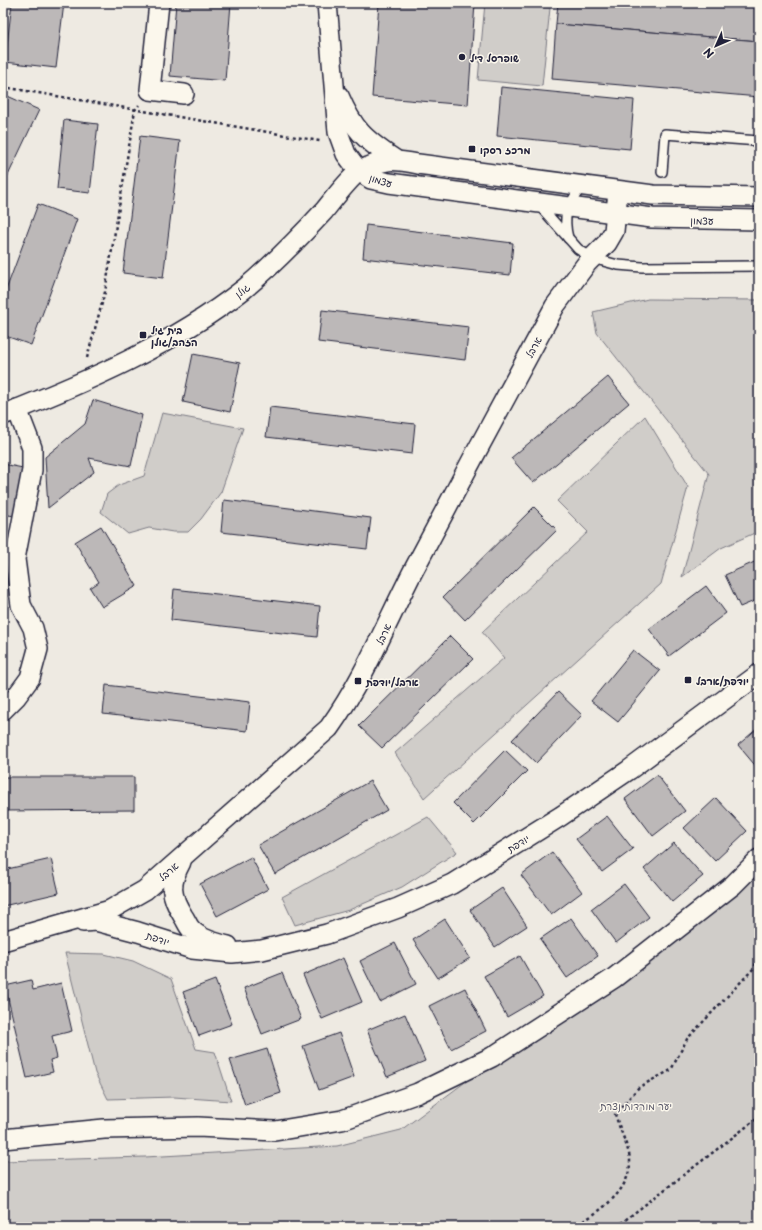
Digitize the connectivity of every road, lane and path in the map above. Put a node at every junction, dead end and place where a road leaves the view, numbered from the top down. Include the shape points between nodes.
1 (159, 3) edge
2 (327, 3) edge
3 (332, 73) junction
4 (3, 87) edge
5 (150, 90) junction
6 (184, 94) dead end
7 (135, 110) junction
8 (759, 141) edge
9 (342, 144) junction
10 (394, 159) junction
11 (359, 171) junction
12 (662, 172) dead end
13 (581, 187) junction
14 (618, 192) junction
15 (759, 197) edge
16 (537, 204) junction
17 (567, 208) junction
18 (616, 214) junction
19 (759, 220) edge
20 (568, 239) junction
21 (592, 258) junction
22 (759, 266) edge
23 (80, 382) junction
24 (10, 412) edge
25 (759, 674) edge
26 (3, 710) edge
27 (759, 858) edge
28 (182, 860) junction
29 (70, 922) junction
30 (5, 937) edge
31 (246, 952) junction
32 (759, 956) edge
33 (759, 1117) edge
34 (3, 1139) edge
35 (573, 1227) edge
36 (616, 1227) edge

1 - 5 street
2 - 3 street
3 - 9 street via 338,132
3 - 10 street via 350,120 370,143
4 - 7 path
5 - 6 street
5 - 7 path
7 - 9 path
7 - 23 path via 105,292
8 - 12 lane via 665,134
9 - 11 street
10 - 11 street, עצמון
10 - 13 street, עצמון
11 - 16 street, עצמון via 371,179 389,184
11 - 23 street, גולן via 295,243 244,289 204,318 169,338
13 - 14 street, עצמון
13 - 17 lane
14 - 15 street, עצמון via 689,197
14 - 18 street, ארבל
16 - 17 street, עצמון
16 - 20 lane
17 - 18 street, עצמון
17 - 20 lane via 565,225
18 - 19 street, עצמון via 652,218
18 - 21 street, ארבל via 614,231 607,244
20 - 21 lane
21 - 22 lane via 618,265 642,267
21 - 28 street, ארבל via 551,312 440,519 348,701 329,728
23 - 24 street, גולן
24 - 26 street via 32,448 32,470 15,559 22,605 33,628 38,649 30,678
25 - 31 street, יודפת via 629,770 452,884 398,908 327,934
27 - 34 street via 732,885 614,978 492,1056 418,1093 342,1120 275,1131 198,1127 104,1129
28 - 29 street, ארבל via 145,890 110,910
28 - 31 street, יודפת via 173,876 172,892 177,907 192,930 212,942
29 - 30 street, ארבל
29 - 31 street, יודפת via 96,922 192,949
32 - 35 path via 754,968 687,1039 671,1070 639,1087 615,1114 631,1160 626,1183 592,1217
33 - 36 path

